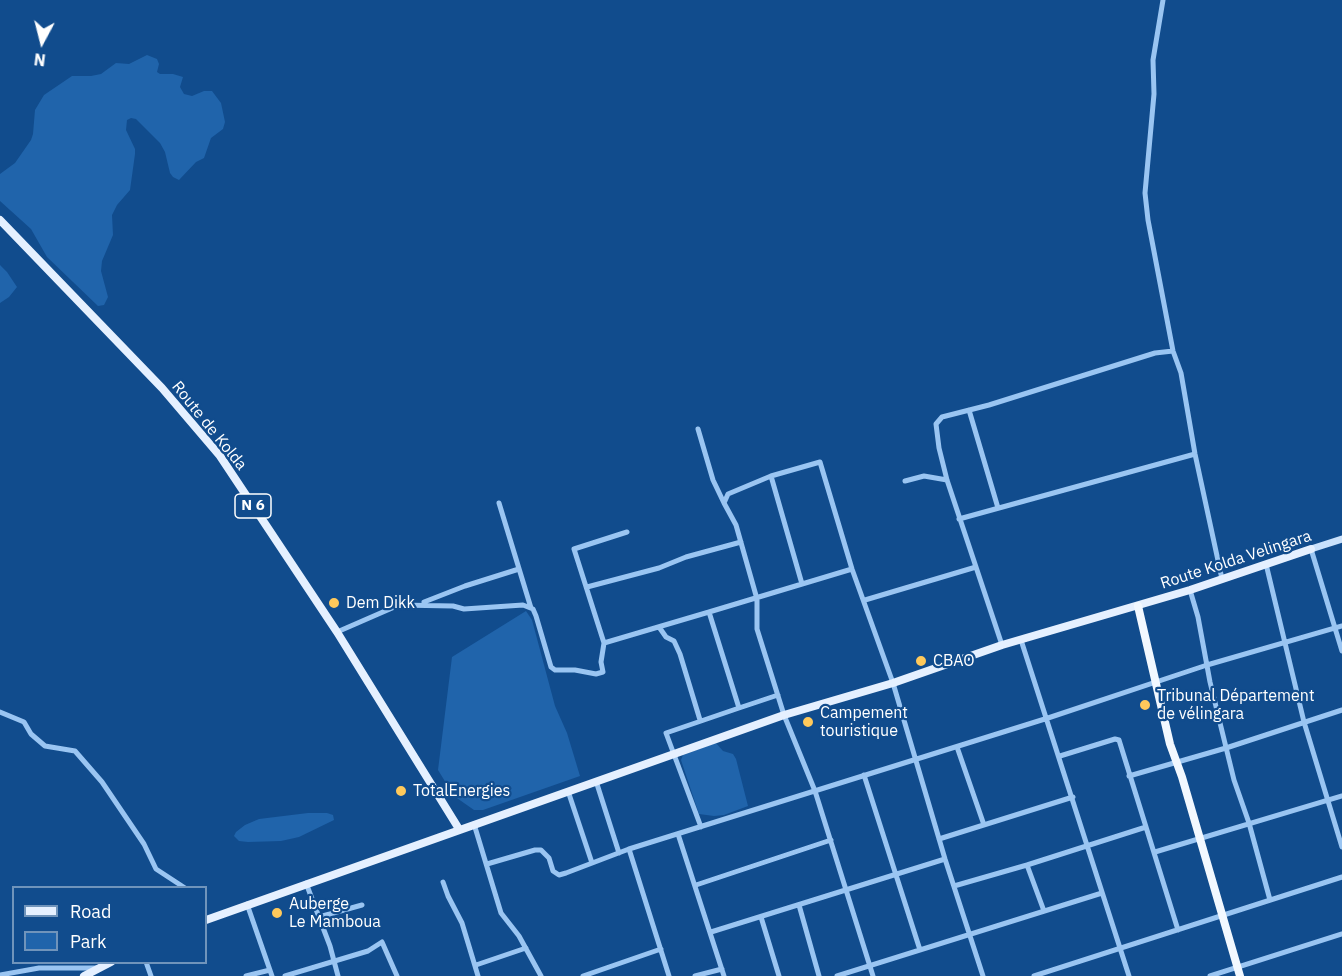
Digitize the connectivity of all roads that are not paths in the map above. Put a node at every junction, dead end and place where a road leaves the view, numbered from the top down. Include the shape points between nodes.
1 (1163, 0) edge
2 (0, 220) edge
3 (1173, 351) junction
4 (969, 410) junction
5 (698, 429) dead end
6 (1195, 454) junction
7 (771, 476) junction
8 (947, 480) junction
9 (905, 481) dead end
10 (499, 503) dead end
11 (724, 503) junction
12 (998, 508) junction
13 (959, 519) junction
14 (627, 532) dead end
15 (1342, 539) edge
16 (741, 542) junction
17 (1311, 549) junction
18 (1266, 564) junction
19 (976, 567) junction
20 (519, 569) junction
21 (852, 569) junction
22 (1222, 579) junction
23 (802, 584) junction
24 (587, 587) junction
25 (1190, 590) junction
26 (757, 599) junction
27 (865, 600) junction
28 (419, 604) junction
29 (1138, 606) junction
30 (531, 608) junction
31 (709, 612) junction
32 (1342, 626) edge
33 (659, 627) junction
34 (1334, 628) junction
35 (337, 632) junction
36 (1021, 640) junction
37 (1284, 642) junction
38 (604, 643) junction
39 (1002, 645) junction
40 (1342, 651) edge
41 (1207, 665) junction
42 (1156, 682) junction
43 (892, 683) junction
44 (778, 695) junction
45 (739, 708) junction
46 (1342, 710) edge
47 (0, 712) edge
48 (784, 715) junction
49 (1048, 718) junction
50 (700, 720) junction
51 (1304, 722) junction
52 (957, 747) junction
53 (1226, 748) junction
54 (674, 754) junction
55 (1060, 756) junction
56 (915, 758) junction
57 (1176, 761) junction
58 (864, 775) junction
59 (1129, 776) junction
60 (596, 781) junction
61 (568, 791) junction
62 (815, 791) junction
63 (1342, 795) edge
64 (1073, 797) junction
65 (1327, 800) junction
66 (1249, 823) junction
67 (474, 824) junction
68 (984, 825) junction
69 (701, 826) junction
70 (1146, 826) junction
71 (459, 829) junction
72 (678, 834) junction
73 (939, 839) junction
74 (1199, 839) junction
75 (831, 840) junction
76 (1088, 844) junction
77 (1342, 847) edge
78 (628, 849) junction
79 (1155, 852) junction
80 (619, 853) junction
81 (945, 859) junction
82 (591, 863) junction
83 (486, 864) junction
84 (1027, 865) junction
85 (895, 874) junction
86 (1342, 878) edge
87 (443, 882) dead end
88 (306, 884) junction
89 (696, 885) junction
90 (182, 886) edge
91 (954, 886) junction
92 (847, 890) junction
93 (1102, 893) junction
94 (1270, 900) junction
95 (247, 904) junction
96 (362, 905) dead end
97 (799, 905) junction
98 (1044, 911) junction
99 (761, 917) junction
100 (1221, 917) junction
101 (319, 918) junction
102 (207, 920) edge
103 (1178, 930) junction
104 (711, 932) junction
105 (969, 934) junction
106 (1342, 934) edge
107 (1121, 947) junction
108 (526, 948) junction
109 (661, 949) junction
110 (920, 950) junction
111 (333, 961) junction
112 (109, 964) edge
113 (476, 965) junction
114 (870, 965) junction
115 (101, 968) junction
116 (722, 969) junction
117 (1238, 972) edge
118 (271, 973) edge
119 (604, 973) edge
120 (0, 975) edge
121 (84, 976) edge
122 (246, 976) edge
123 (285, 976) edge
124 (338, 976) edge
125 (397, 976) edge
126 (473, 976) edge
127 (478, 976) edge
128 (541, 976) edge
129 (583, 976) edge
130 (669, 976) edge
131 (695, 976) edge
132 (724, 976) edge
133 (779, 976) edge
134 (819, 976) edge
135 (837, 976) edge
136 (873, 976) edge
137 (983, 976) edge
138 (1034, 976) edge
139 (1129, 976) edge
140 (1210, 976) edge

1 - 3 street via 1153,60 1154,94 1145,193
2 - 35 main road, Route de Kolda / N 6 via 168,395 220,456
3 - 4 street via 1155,353
3 - 6 street via 1181,373
4 - 8 street via 942,417 936,424
4 - 12 street
5 - 11 street
6 - 12 street
6 - 22 street
7 - 11 street via 728,494
7 - 21 street via 820,462
7 - 23 street
8 - 9 street via 924,476
8 - 13 street
10 - 20 street
11 - 16 street
12 - 13 street
13 - 19 street
14 - 24 street via 574,549
15 - 17 main road, Route Kolda Velingara
16 - 24 street
16 - 26 street
17 - 18 main road, Route Kolda Velingara
17 - 34 street
18 - 22 main road, Route Kolda Velingara
18 - 37 street
19 - 27 street
19 - 39 street
20 - 28 street
20 - 30 street
21 - 23 street
21 - 27 street
22 - 25 main road, Route Kolda Velingara
23 - 26 street
24 - 38 street
25 - 29 main road, Route Kolda Velingara
25 - 41 street
26 - 31 street
26 - 44 street via 757,630
27 - 43 street
28 - 30 street via 464,609 523,605
28 - 35 street via 399,605
29 - 36 main road, Route Kolda Velingara
29 - 42 highway
30 - 38 street via 555,670 603,672
31 - 33 street
31 - 45 street
32 - 34 street
33 - 38 street
33 - 50 street via 674,641 680,654
34 - 37 street
34 - 40 street
35 - 71 main road, Route de Kolda / N 6
36 - 39 main road, Route Kolda Velingara
36 - 49 street
37 - 41 street
37 - 51 street
39 - 43 main road, Route Kolda Velingara
41 - 42 street
41 - 53 street
42 - 49 street
42 - 57 highway
43 - 48 main road, Route Kolda Velingara
43 - 56 street
44 - 45 street
44 - 48 street
45 - 50 street
46 - 51 street
47 - 90 street via 24,722 45,746 75,751 102,782 156,869
48 - 54 main road, Route Kolda Velingara
48 - 62 street
49 - 52 street
49 - 55 street
50 - 54 street via 666,733
51 - 53 street
51 - 65 street
52 - 56 street
52 - 68 street
53 - 57 street
53 - 66 street
54 - 60 main road, Route Kolda Velingara
54 - 69 street
55 - 59 street via 1119,740
55 - 64 street
56 - 58 street
56 - 73 street
57 - 59 street
57 - 74 highway
58 - 62 street
58 - 85 street
59 - 70 street
60 - 61 main road, Route Kolda Velingara
60 - 80 street
61 - 67 main road, Route Kolda Velingara
61 - 82 street
62 - 69 street
62 - 75 street
63 - 65 street
64 - 68 street
64 - 76 street
65 - 66 street
65 - 77 street
66 - 74 street
66 - 94 street
67 - 71 main road, Route Kolda Velingara
67 - 83 street
68 - 73 street
69 - 72 street
70 - 76 street
70 - 79 street
71 - 88 main road, Route Kolda Velingara
72 - 78 street
72 - 89 street
73 - 81 street
74 - 79 street
74 - 100 highway
75 - 89 street
75 - 92 street
76 - 84 street
76 - 93 street
78 - 80 street
78 - 109 street
79 - 103 street
80 - 82 street
81 - 85 street
81 - 91 street
82 - 83 street via 559,875 545,853 535,850
83 - 108 street via 501,913
84 - 91 street
84 - 98 street
85 - 92 street
85 - 110 street
86 - 94 street
87 - 113 street
88 - 95 main road, Route Kolda Velingara
88 - 101 street
89 - 104 street
91 - 105 street
92 - 97 street
92 - 114 street
93 - 98 street
93 - 107 street
94 - 100 street
95 - 102 main road, Route Kolda Velingara
95 - 118 street
96 - 101 street
97 - 99 street
97 - 134 street
98 - 105 street
99 - 104 street
99 - 133 street
100 - 103 street
100 - 117 highway
101 - 111 street
103 - 107 street
104 - 116 street
105 - 110 street
105 - 137 street
106 - 117 street
107 - 138 street
107 - 139 street
108 - 113 street
108 - 128 street
109 - 119 street
109 - 130 street
110 - 114 street
111 - 123 street
111 - 124 street
111 - 125 street via 368,951 382,942
112 - 115 main road
113 - 126 street
113 - 127 street
114 - 135 street
114 - 136 street
115 - 120 street via 39,968
115 - 121 main road
116 - 131 street
116 - 132 street
117 - 140 street
118 - 122 street
119 - 129 street

